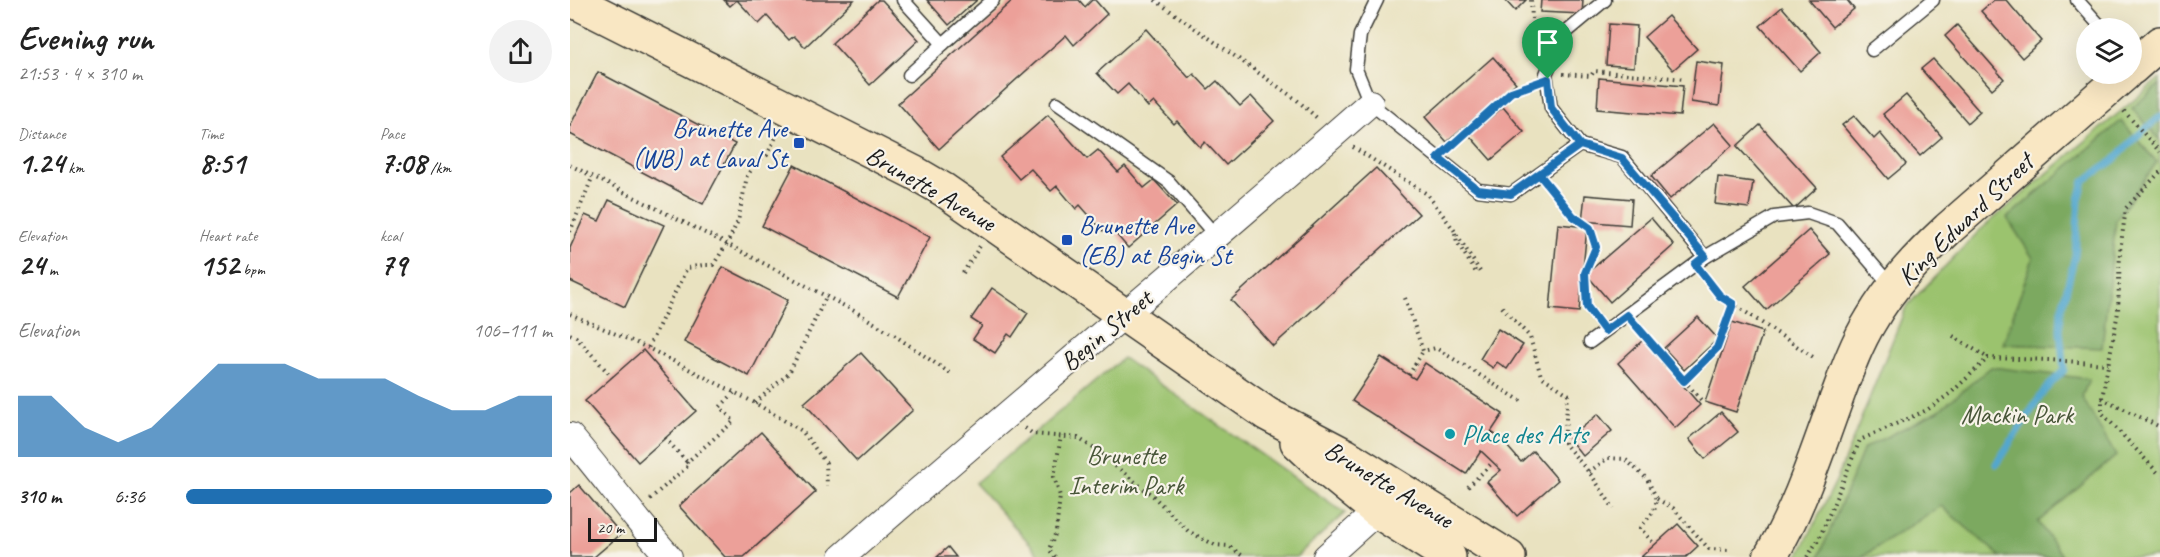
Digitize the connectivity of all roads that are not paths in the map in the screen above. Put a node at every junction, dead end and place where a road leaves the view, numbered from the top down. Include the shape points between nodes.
1 (572, 0) edge
2 (903, 0) edge
3 (993, 0) edge
4 (1377, 0) edge
5 (1605, 0) edge
6 (1933, 0) edge
7 (2077, 0) edge
8 (2093, 18) edge
9 (2160, 43) edge
10 (943, 44) junction
11 (1872, 50) dead end
12 (2142, 58) edge
13 (909, 75) dead end
14 (2112, 84) edge
15 (1057, 103) dead end
16 (1370, 103) junction
17 (1580, 145) junction
18 (1216, 236) junction
19 (1700, 260) junction
20 (1893, 288) junction
21 (1124, 314) junction
22 (1590, 342) dead end
23 (1268, 414) junction
24 (570, 436) edge
25 (1377, 511) junction
26 (669, 557) edge
27 (842, 557) edge
28 (1326, 557) edge
29 (1449, 557) edge
30 (1509, 557) edge
31 (1770, 557) edge

1 - 21 main road, Brunette Avenue via 925,179
2 - 10 lane
3 - 10 lane
4 - 16 lane via 1360,35 1356,69
5 - 17 lane via 1563,34 1547,76 1551,108
6 - 11 lane
7 - 8 lane
9 - 12 main road, King Edward Street
10 - 13 lane
14 - 20 main road, King Edward Street via 1941,235
15 - 18 lane via 1169,182
16 - 17 lane via 1478,190 1511,194
16 - 18 street, Begin Street
17 - 19 lane via 1622,158
18 - 21 street, Begin Street
19 - 20 lane via 1774,218 1808,213 1836,223
19 - 22 lane
20 - 31 main road, King Edward Street via 1854,352 1790,518
21 - 23 main road, Brunette Avenue
21 - 27 street, Begin Street
23 - 25 main road, Brunette Avenue
23 - 30 main road, Brunette Avenue via 1345,455
24 - 26 street
25 - 28 street
25 - 29 main road, Brunette Avenue

